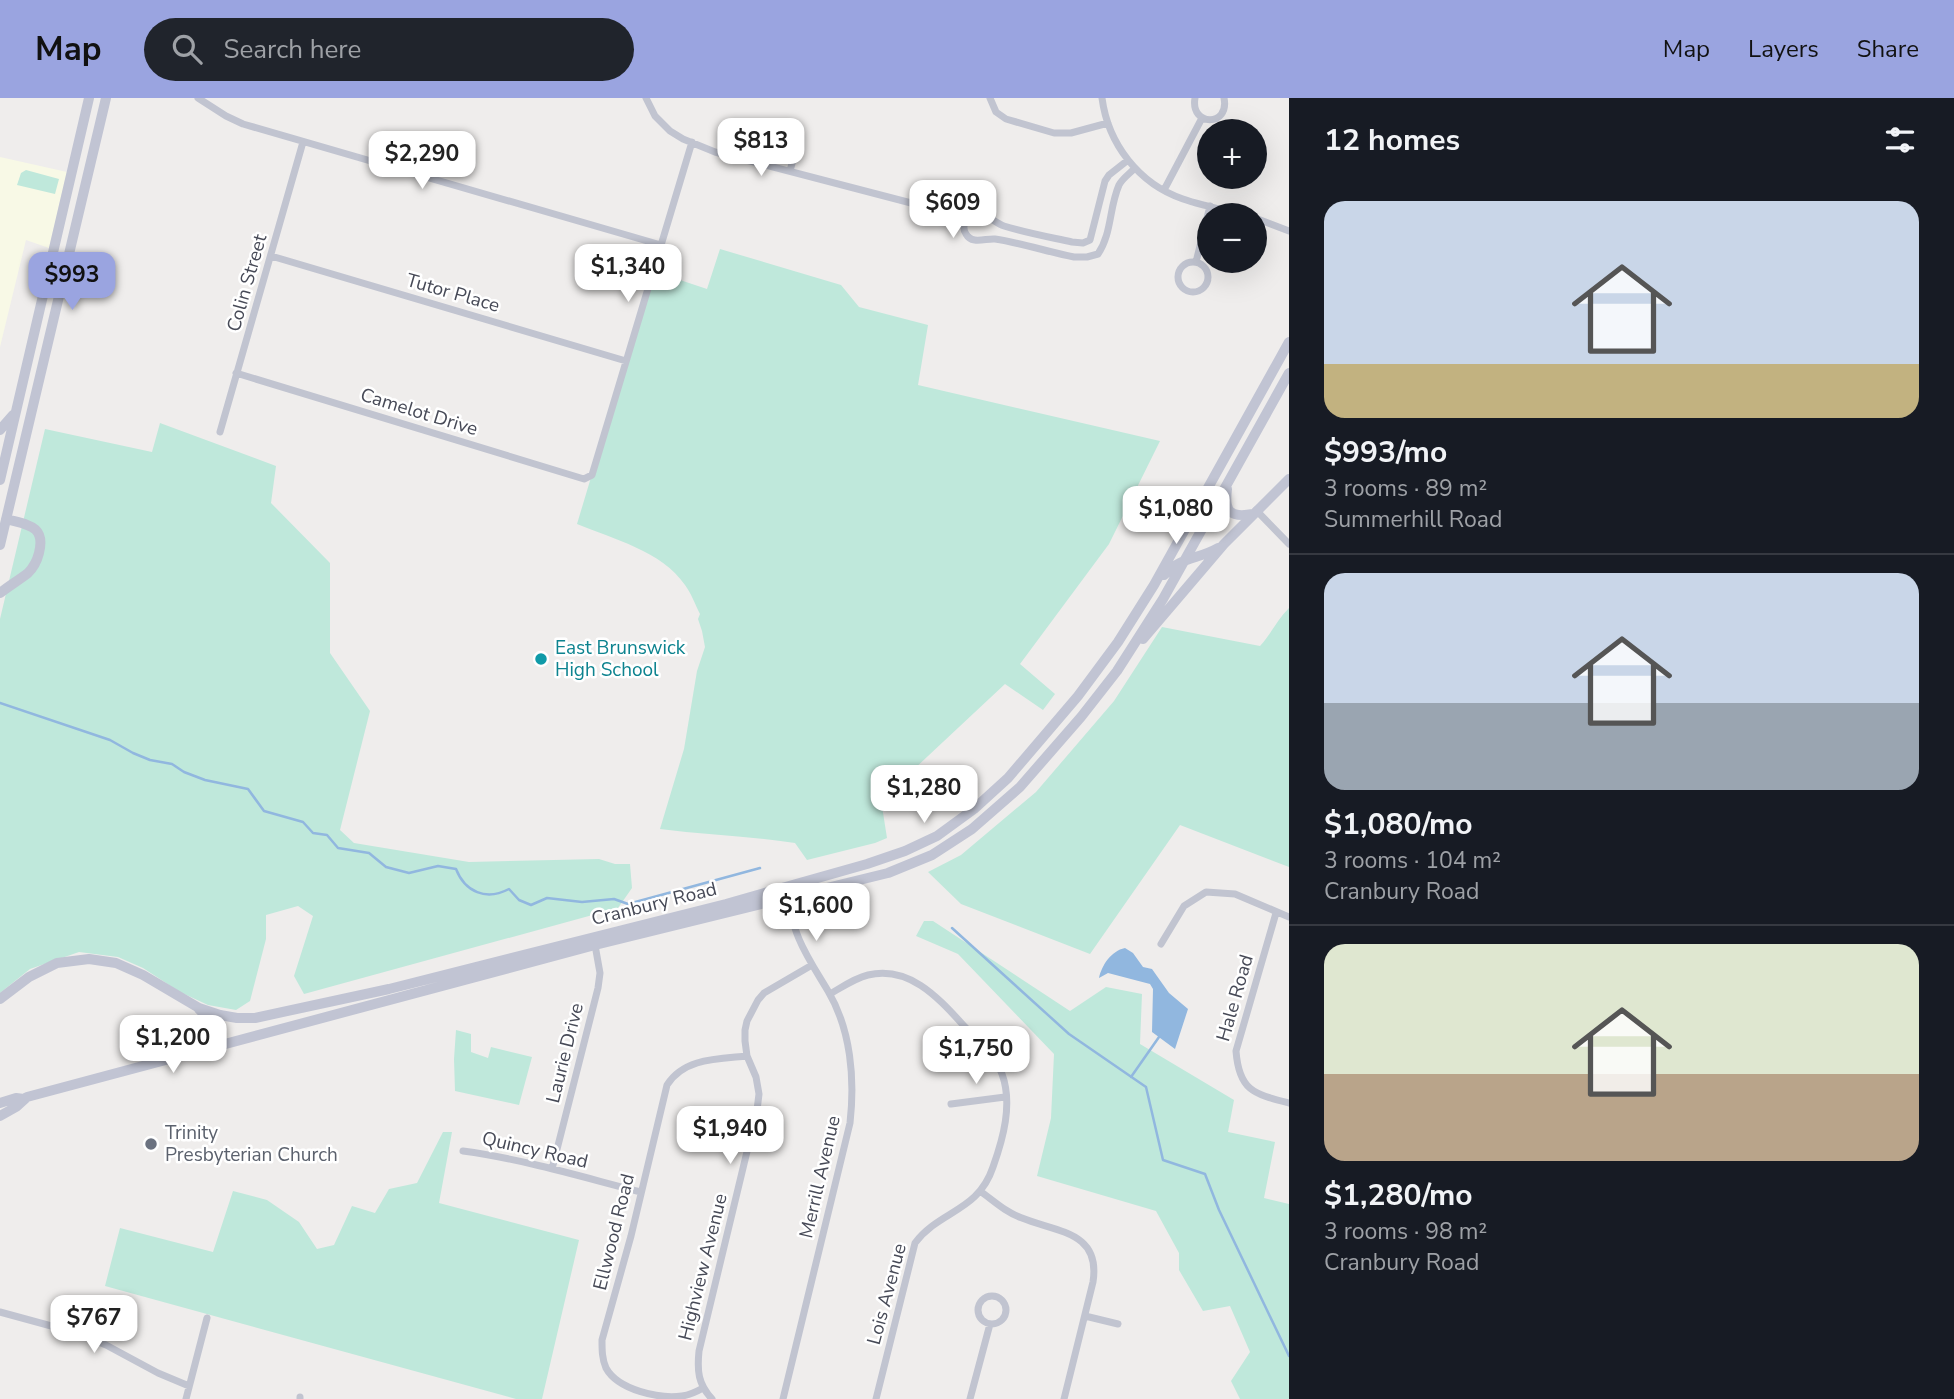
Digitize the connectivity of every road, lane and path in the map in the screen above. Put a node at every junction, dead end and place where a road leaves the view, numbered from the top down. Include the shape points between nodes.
1 (89, 98) edge
2 (106, 98) edge
3 (198, 98) edge
4 (646, 98) edge
5 (990, 98) edge
6 (1102, 98) edge
7 (1195, 98) edge
8 (1224, 98) edge
9 (1202, 118) junction
10 (1108, 123) junction
11 (800, 133) dead end
12 (303, 142) junction
13 (692, 142) junction
14 (1128, 160) junction
15 (1134, 169) junction
16 (790, 172) junction
17 (1164, 190) junction
18 (1199, 203) edge
19 (915, 204) dead end
20 (1267, 223) edge
21 (1289, 231) edge
22 (1086, 242) junction
23 (661, 245) junction
24 (271, 256) junction
25 (1093, 256) junction
26 (1197, 258) edge
27 (1196, 262) junction
28 (1289, 342) edge
29 (626, 360) junction
30 (236, 373) junction
31 (1289, 373) edge
32 (17, 408) junction
33 (0, 430) edge
34 (220, 432) dead end
35 (1289, 479) edge
36 (0, 480) edge
37 (1227, 487) junction
38 (1255, 512) junction
39 (3, 518) edge
40 (1224, 544) junction
41 (1289, 544) edge
42 (0, 545) edge
43 (1186, 558) junction
44 (1154, 585) junction
45 (0, 593) edge
46 (1117, 671) junction
47 (784, 887) junction
48 (788, 898) junction
49 (1276, 913) junction
50 (1289, 917) edge
51 (595, 944) junction
52 (1161, 944) dead end
53 (811, 965) junction
54 (830, 994) junction
55 (0, 999) edge
56 (199, 1008) junction
57 (197, 1053) junction
58 (747, 1056) junction
59 (1005, 1097) junction
60 (24, 1099) junction
61 (0, 1103) edge
62 (1289, 1103) edge
63 (951, 1104) dead end
64 (0, 1116) edge
65 (463, 1151) dead end
66 (552, 1169) junction
67 (641, 1192) junction
68 (980, 1192) junction
69 (0, 1312) edge
70 (1085, 1316) junction
71 (207, 1318) dead end
72 (990, 1324) dead end
73 (1118, 1324) dead end
74 (189, 1386) junction
75 (703, 1388) junction
76 (186, 1399) edge
77 (712, 1399) edge
78 (783, 1399) edge
79 (876, 1399) edge
80 (971, 1399) edge
81 (1064, 1399) edge

1 - 32 main road
2 - 39 main road
3 - 12 street via 243,124
4 - 13 street via 664,127
5 - 10 street via 996,112 1006,119 1054,133
6 - 10 street
7 - 9 street via 1195,111
8 - 9 street via 1221,115 1212,120
9 - 17 street
10 - 14 street
11 - 16 street
12 - 23 street
12 - 24 street, Colin Street
13 - 16 street
13 - 23 street
14 - 15 street
14 - 22 street via 1105,181 1094,229
15 - 17 street
15 - 25 street via 1119,185 1104,245
16 - 19 street
17 - 18 street
20 - 21 street
22 - 25 street
22 - 25 street via 1005,226 976,213 964,225 972,240 993,239 1074,257
23 - 29 street
24 - 29 street, Tutor Place
24 - 30 street, Colin Street
26 - 27 street
27 - 27 street via 1179,270 1178,280 1187,291 1197,291 1207,281 1204,267
28 - 44 main road, Cranbury Road
29 - 30 street, Camelot Drive via 592,475 584,479
30 - 34 street, Colin Street
31 - 37 main road, Cranbury Road
32 - 33 main road
32 - 36 main road
35 - 38 main road
37 - 38 main road via 1227,508 1232,513
37 - 43 main road, Cranbury Road
38 - 40 main road
38 - 41 street
39 - 42 main road
39 - 45 main road via 34,528 41,542 31,569
40 - 43 main road
40 - 46 main road
43 - 44 main road
43 - 46 main road, Cranbury Road
44 - 47 main road, Cranbury Road via 1078,696 1008,778 974,809 937,836 905,851
46 - 48 main road, Cranbury Road via 1020,787 972,829 932,855 888,873
47 - 48 street, Merrill Avenue
47 - 56 main road, Cranbury Road via 390,989 255,1018 228,1017
48 - 51 main road, Cranbury Road
48 - 53 street, Merrill Avenue
49 - 50 street
49 - 52 street via 1235,894 1206,892 1184,906
49 - 62 street, Hale Road via 1236,1051 1237,1070 1248,1088
51 - 57 main road, Cranbury Road
51 - 66 street, Laurie Drive via 600,973
53 - 54 street, Merrill Avenue
53 - 58 street, Highview Avenue via 758,1000 745,1030
54 - 59 street, Lois Avenue via 869,975 893,975 922,985 989,1052 1002,1073
54 - 78 street, Merrill Avenue via 848,1047 852,1108
55 - 56 main road, Cranbury Road via 57,963 89,959 116,963 143,975
56 - 57 main road via 211,1025
57 - 60 main road, Cranbury Road
58 - 67 street, Ellwood Road via 691,1065 671,1078
58 - 75 street, Highview Avenue via 756,1077 757,1110 699,1351
59 - 63 street
59 - 68 street, Lois Avenue via 1004,1130 993,1170
60 - 61 main road
60 - 64 main road, Cranbury Road
65 - 66 street, Quincy Road
66 - 67 street, Quincy Road
67 - 75 street, Ellwood Road via 602,1340 602,1357 613,1377 637,1391 679,1397
68 - 70 street via 1009,1213 1068,1232 1082,1242 1092,1256 1095,1274
68 - 79 street, Lois Avenue via 915,1243
69 - 74 street via 77,1333
70 - 73 street
70 - 81 street
71 - 74 street
72 - 80 street
74 - 76 street
75 - 77 street

